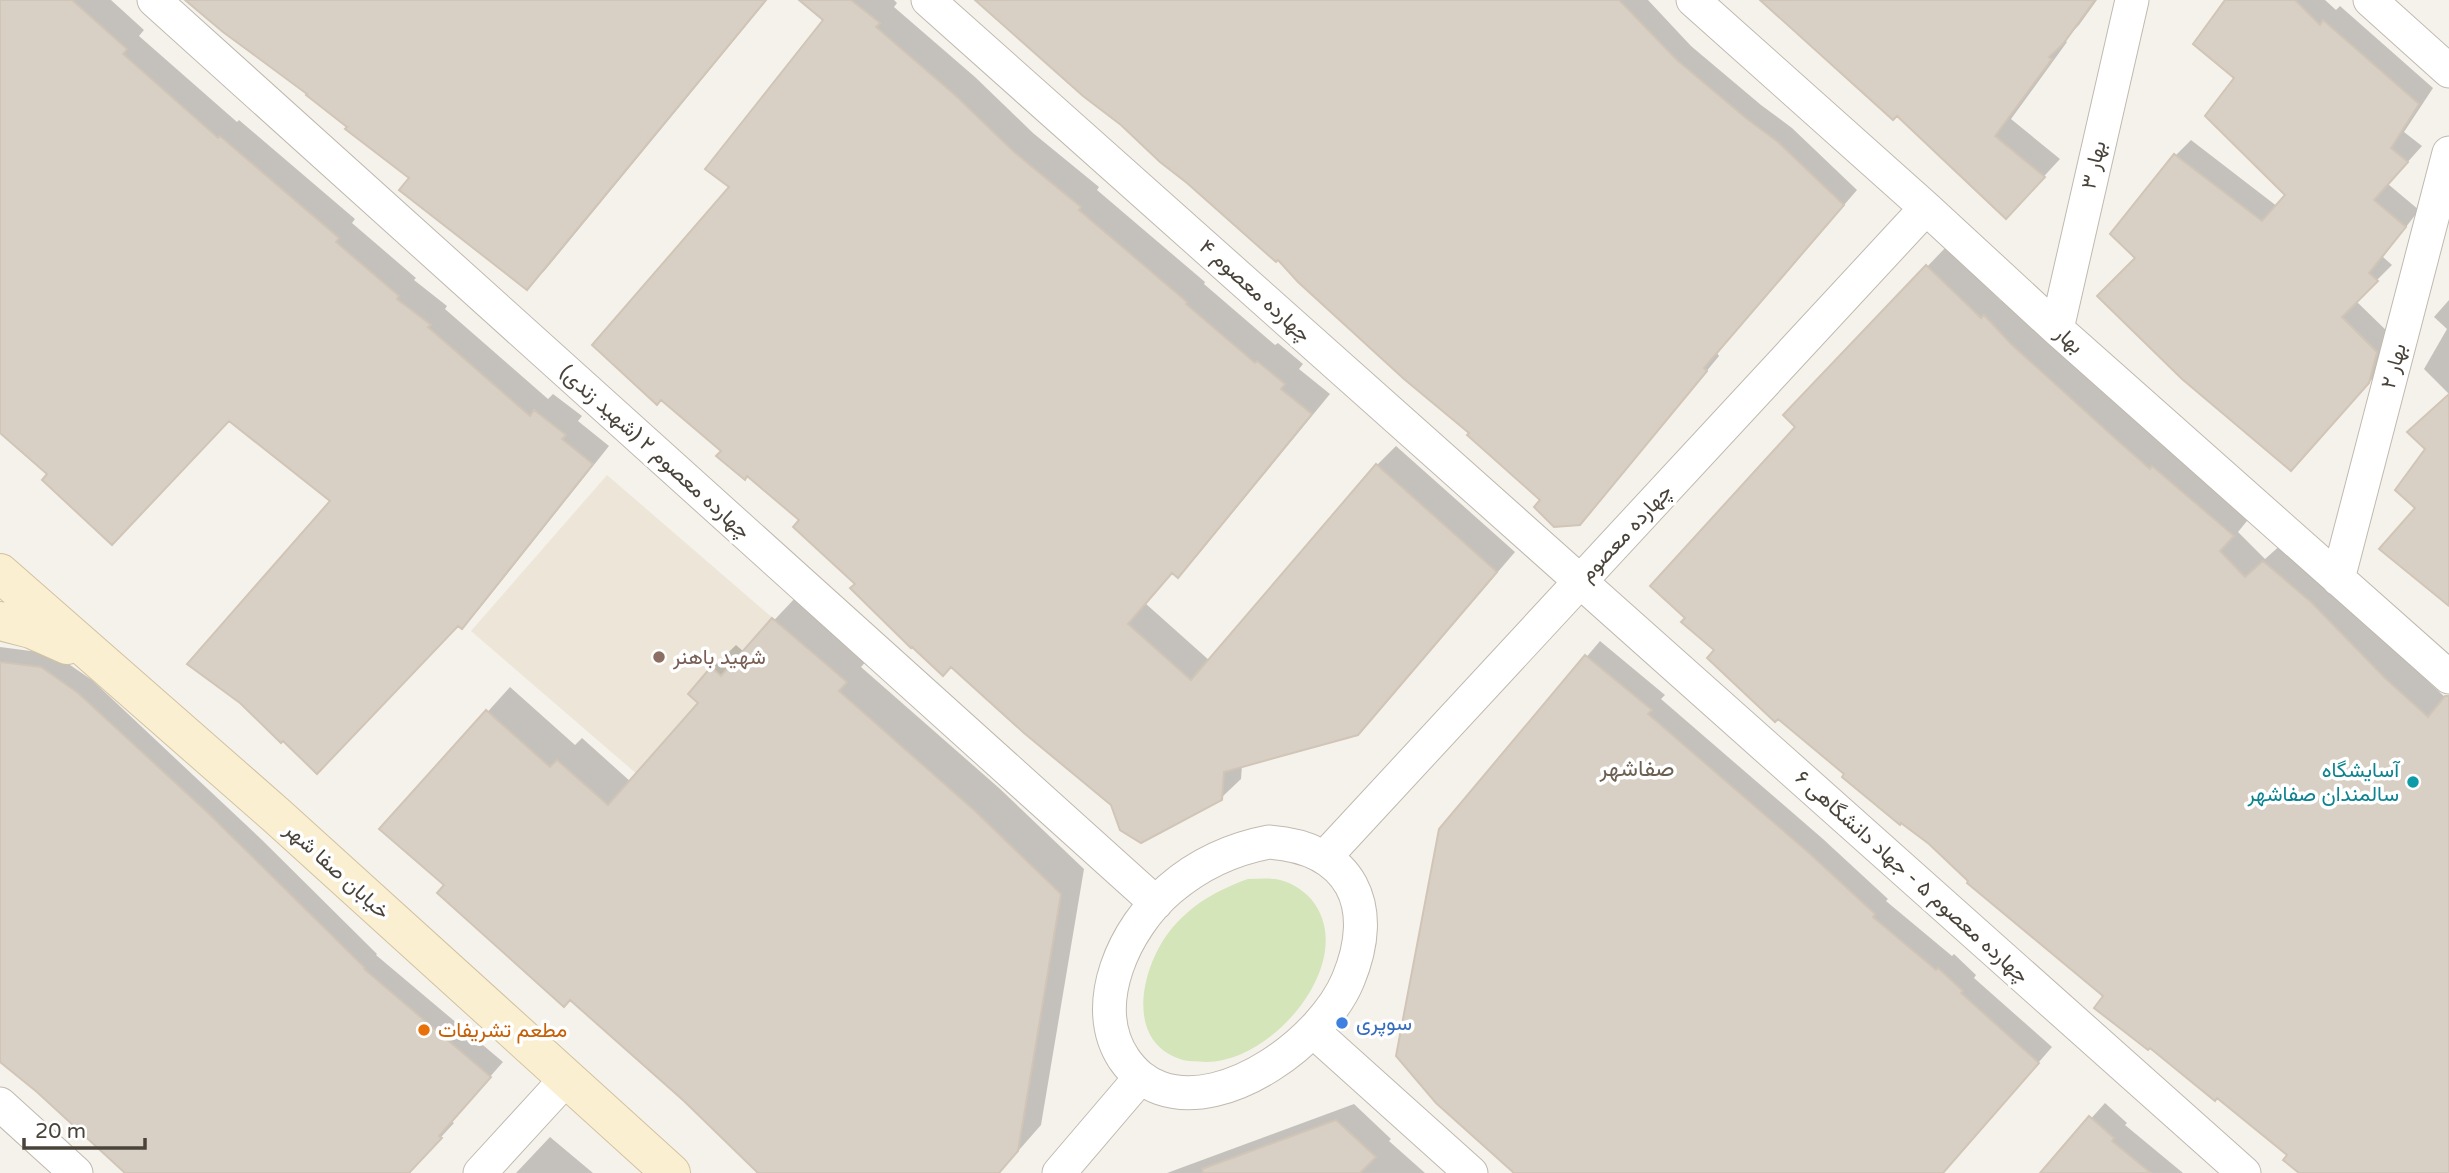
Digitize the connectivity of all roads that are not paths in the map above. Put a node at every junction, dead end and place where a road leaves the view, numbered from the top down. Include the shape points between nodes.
1 (154, 0) edge
2 (928, 0) edge
3 (1692, 0) edge
4 (2132, 0) edge
5 (2370, 0) edge
6 (2449, 71) edge
7 (2449, 153) edge
8 (1926, 208) junction
9 (2057, 329) junction
10 (0, 573) edge
11 (2338, 579) junction
12 (1581, 581) junction
13 (0, 621) edge
14 (109, 667) junction
15 (2449, 677) edge
16 (1325, 857) junction
17 (1156, 903) junction
18 (1313, 1031) junction
19 (1140, 1078) junction
20 (566, 1079) junction
21 (0, 1104) edge
22 (76, 1173) edge
23 (480, 1173) edge
24 (671, 1173) edge
25 (1059, 1173) edge
26 (1471, 1173) edge
27 (2244, 1173) edge

1 - 17 street, چهارده معصوم ۲ (شهید زندی)
2 - 12 street, چهارده معصوم ۴
3 - 8 street, بهار
4 - 9 street, بهار ۳
5 - 6 street
7 - 11 street, بهار ۲
8 - 9 street, بهار
8 - 12 street, چهارده معصوم
9 - 11 street, بهار
10 - 14 main road, خیابان صفا شهر
11 - 15 street, بهار
12 - 16 street, چهارده معصوم
12 - 27 street, چهارده معصوم ۵ - جهاد دانشگاهی ۶
13 - 14 main road via 31,629
14 - 20 main road, خیابان صفا شهر
16 - 17 street via 1290,844 1246,846 1206,864
16 - 18 street via 1340,869 1357,897 1360,940 1348,980
17 - 19 street via 1129,938 1110,993 1117,1048
18 - 19 street via 1262,1070 1230,1086 1181,1094
18 - 26 street
19 - 25 street
20 - 23 street
20 - 24 main road, خیابان صفا شهر
21 - 22 street

